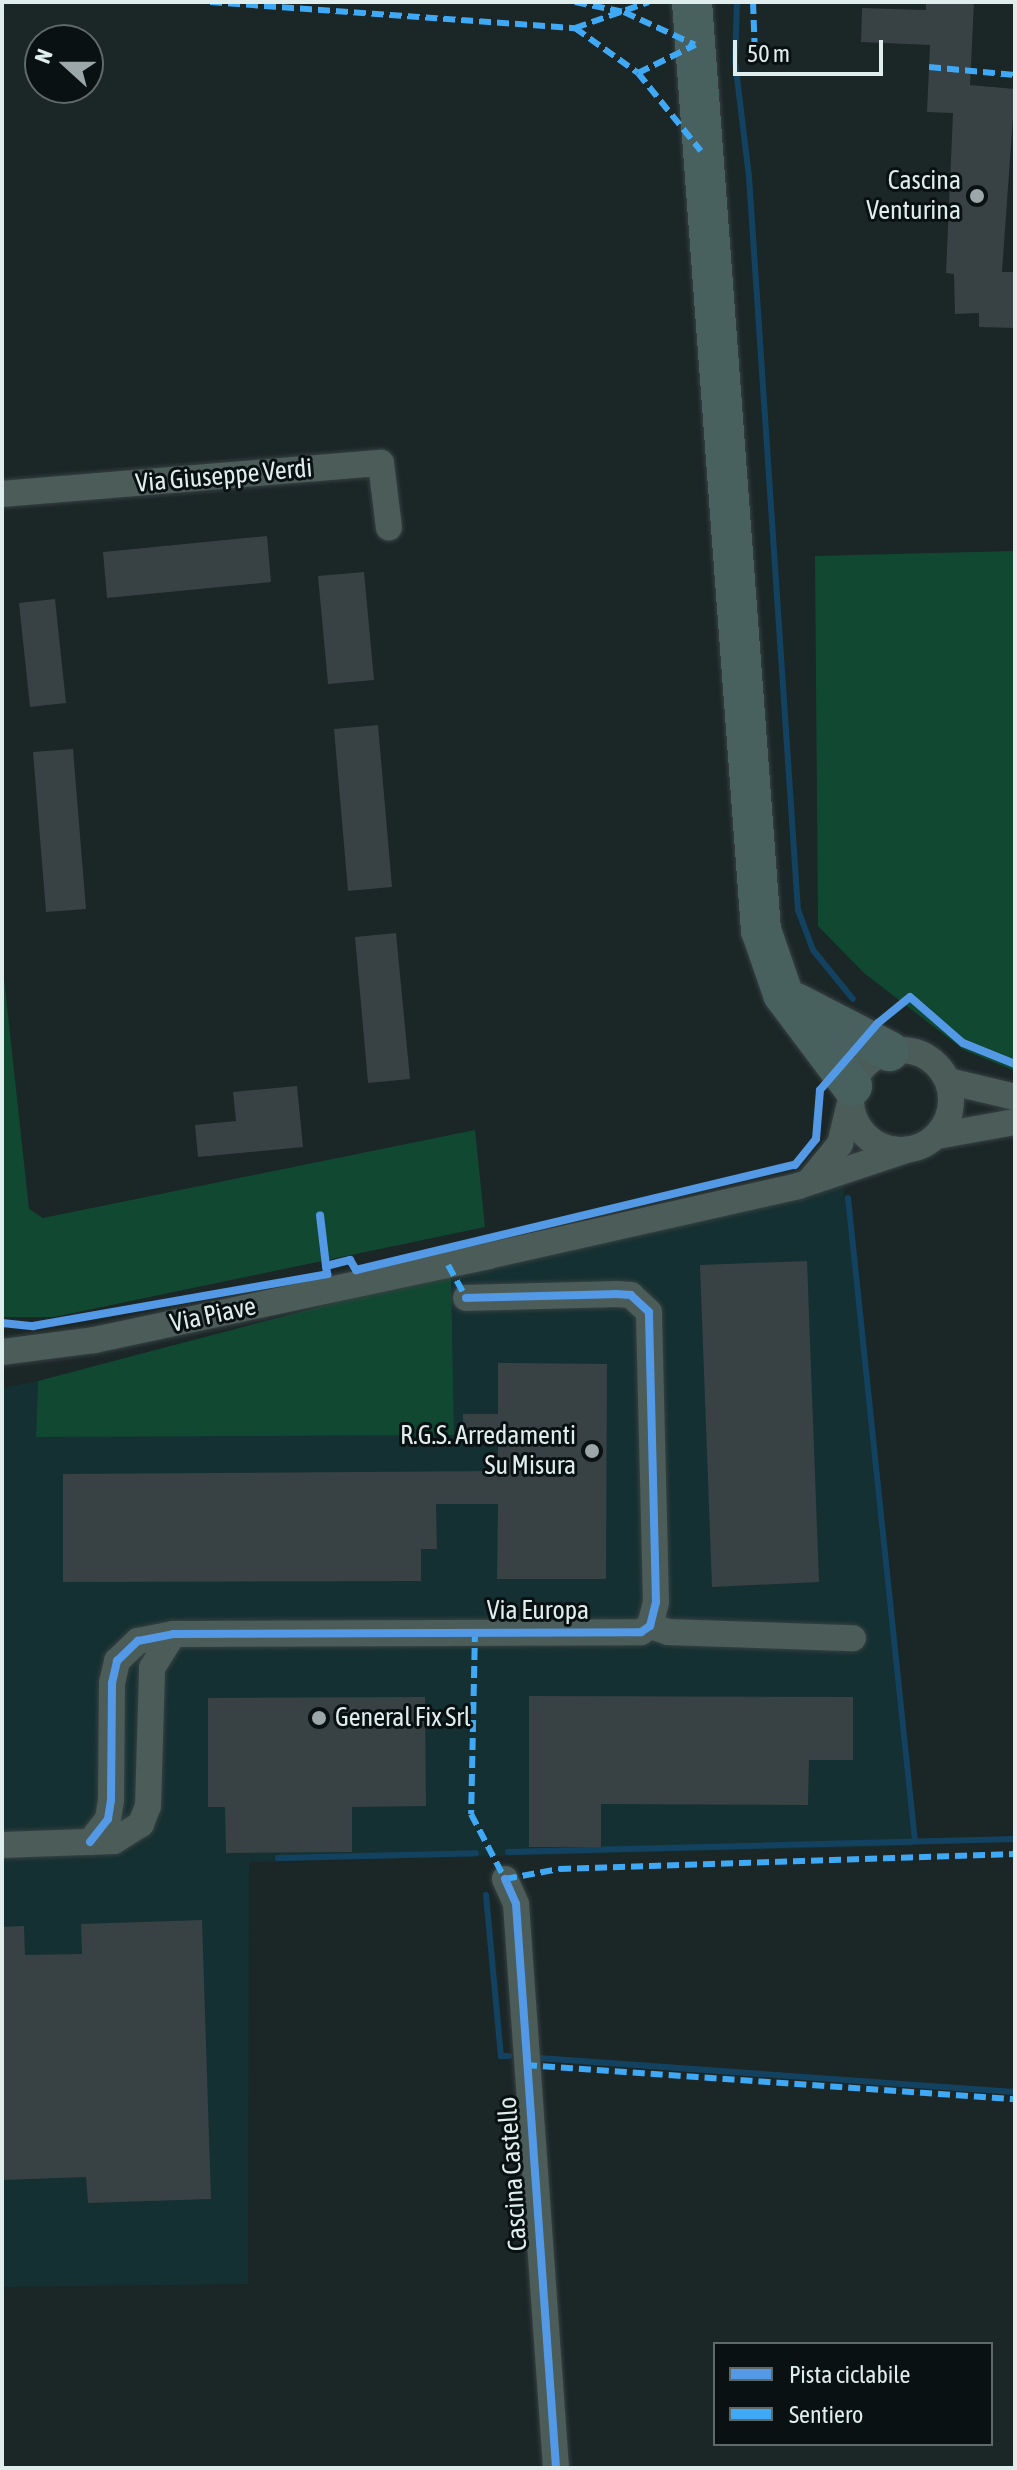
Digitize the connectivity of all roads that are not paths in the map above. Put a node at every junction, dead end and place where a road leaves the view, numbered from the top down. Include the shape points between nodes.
1 (692, 2) edge
2 (2, 494) edge
3 (389, 528) dead end
4 (783, 994) junction
5 (889, 1051) junction
6 (948, 1081) junction
7 (851, 1094) junction
8 (1015, 1097) edge
9 (1015, 1122) edge
10 (937, 1136) junction
11 (903, 1151) junction
12 (798, 1186) junction
13 (466, 1298) dead end
14 (2, 1352) edge
15 (650, 1626) junction
16 (173, 1634) junction
17 (853, 1638) dead end
18 (90, 1842) junction
19 (2, 1845) edge
20 (505, 1879) dead end
21 (556, 2468) edge

1 - 4 highway via 761,930
2 - 3 street, Via Giuseppe Verdi via 381,463
4 - 5 highway via 825,1022
4 - 7 highway
5 - 6 street via 920,1053
5 - 7 street, Via Piave via 866,1064
6 - 8 street
6 - 10 street via 951,1110
7 - 11 street via 853,1118 873,1143
7 - 12 street, Via Piave via 832,1159
9 - 10 street, Via Piave
10 - 11 street, Via Piave
11 - 12 street, Via Piave
12 - 14 street, Via Piave via 125,1334
13 - 15 street via 631,1295 649,1312 656,1602
15 - 16 street, Via Europa via 641,1632
15 - 17 street, Via Europa via 668,1632
16 - 18 street, Via Europa via 128,1646 117,1661 111,1800 108,1819
16 - 18 street via 152,1668 148,1806 141,1824 114,1841
18 - 19 street
20 - 21 street, Cascina Castello via 516,1904

